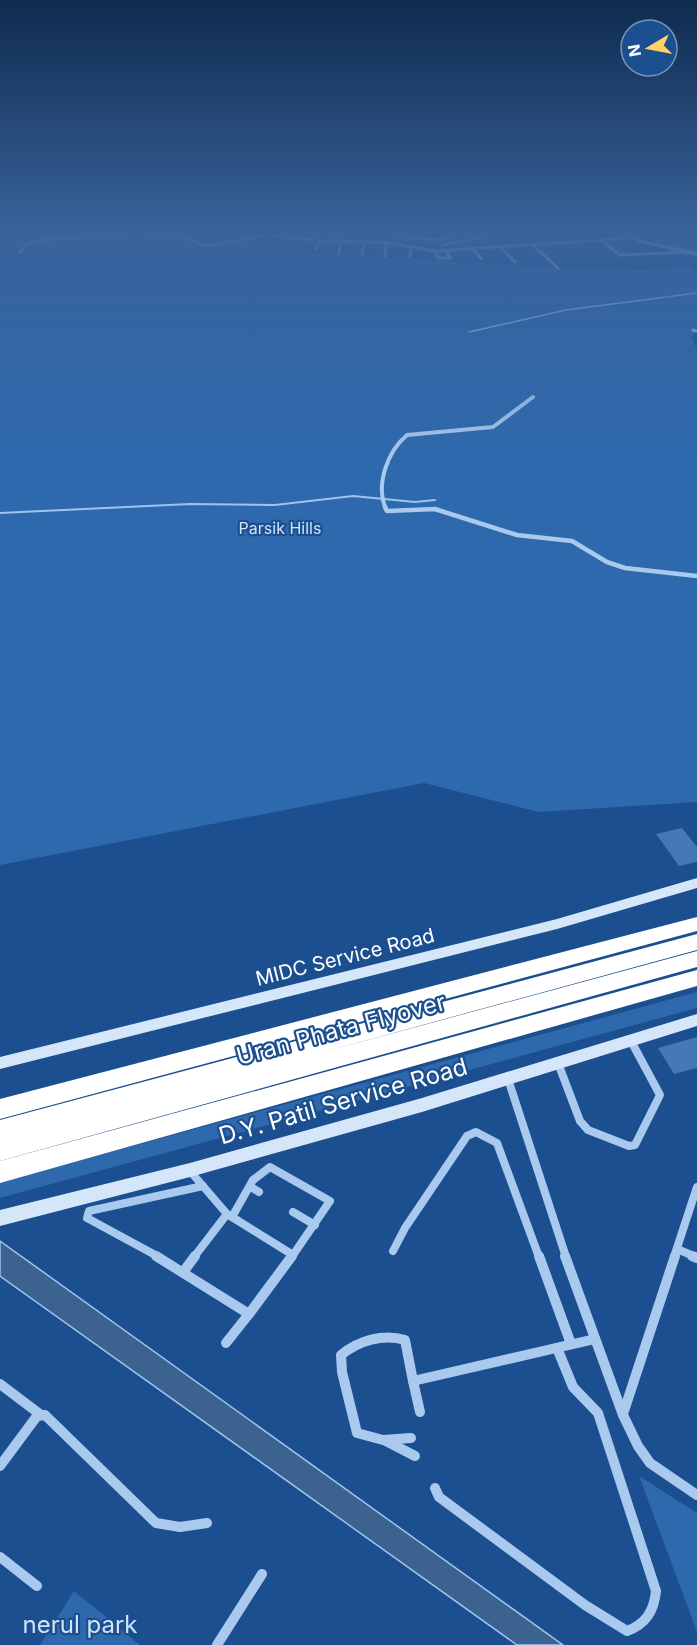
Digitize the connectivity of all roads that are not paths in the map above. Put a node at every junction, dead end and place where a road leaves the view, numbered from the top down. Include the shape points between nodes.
1 (533, 397) dead end
2 (697, 576) edge
3 (697, 883) edge
4 (697, 924) edge
5 (697, 942) edge
6 (697, 959) edge
7 (697, 978) edge
8 (697, 1020) edge
9 (631, 1040) junction
10 (0, 1063) edge
11 (558, 1063) junction
12 (508, 1079) junction
13 (188, 1089) junction
14 (0, 1109) edge
15 (0, 1130) edge
16 (0, 1150) edge
17 (190, 1170) junction
18 (0, 1172) edge
19 (203, 1186) junction
20 (250, 1187) junction
21 (697, 1187) edge
22 (259, 1192) dead end
23 (293, 1212) dead end
24 (229, 1216) junction
25 (0, 1218) edge
26 (315, 1225) junction
27 (677, 1249) junction
28 (393, 1251) dead end
29 (293, 1255) junction
30 (697, 1258) edge
31 (184, 1271) junction
32 (249, 1314) junction
33 (595, 1339) junction
34 (226, 1343) dead end
35 (571, 1344) junction
36 (557, 1348) junction
37 (414, 1381) junction
38 (0, 1384) edge
39 (420, 1412) dead end
40 (41, 1415) junction
41 (622, 1415) junction
42 (411, 1438) dead end
43 (386, 1441) junction
44 (415, 1456) dead end
45 (0, 1466) edge
46 (435, 1488) dead end
47 (697, 1495) edge
48 (207, 1523) dead end
49 (0, 1557) edge
50 (262, 1574) dead end
51 (37, 1587) dead end
52 (217, 1645) edge

1 - 2 street via 493,427 407,435 391,454 383,498 387,511 435,509 517,535 572,541 625,568
3 - 10 street, MIDC Service Road via 546,927
4 - 14 highway
5 - 13 highway, Uran Phata Flyover
6 - 13 highway, Uran Phata Flyover
7 - 18 highway
8 - 9 street, D.Y. Patil Service Road
9 - 11 street, D.Y. Patil Service Road
9 - 11 street via 660,1095 635,1145 588,1130 580,1121
11 - 12 street, D.Y. Patil Service Road
12 - 17 street, D.Y. Patil Service Road
12 - 33 street
13 - 15 highway, Uran Phata Flyover
13 - 16 highway, Uran Phata Flyover
17 - 19 street
17 - 25 street, D.Y. Patil Service Road
19 - 24 street
19 - 31 street via 96,1208 89,1211 87,1218
20 - 22 street
20 - 24 street
20 - 26 street via 259,1173 270,1167 320,1193 330,1201
21 - 27 street
23 - 26 street
24 - 29 street
24 - 31 street
26 - 29 street
27 - 30 street
27 - 41 street
28 - 35 street via 467,1136 477,1132 486,1135 497,1143
29 - 32 street
31 - 32 street
32 - 34 street
33 - 35 street
33 - 41 street
35 - 36 street
36 - 37 street
36 - 46 street via 573,1387 598,1413 656,1591 656,1601 640,1627 627,1631 585,1605 439,1497
37 - 39 street
37 - 43 street via 405,1340 398,1337 360,1342 341,1355 357,1432
38 - 40 street
40 - 45 street
40 - 48 street via 50,1417 156,1522 180,1527
41 - 47 street via 650,1463
42 - 43 street
43 - 44 street
49 - 51 street
50 - 52 street

